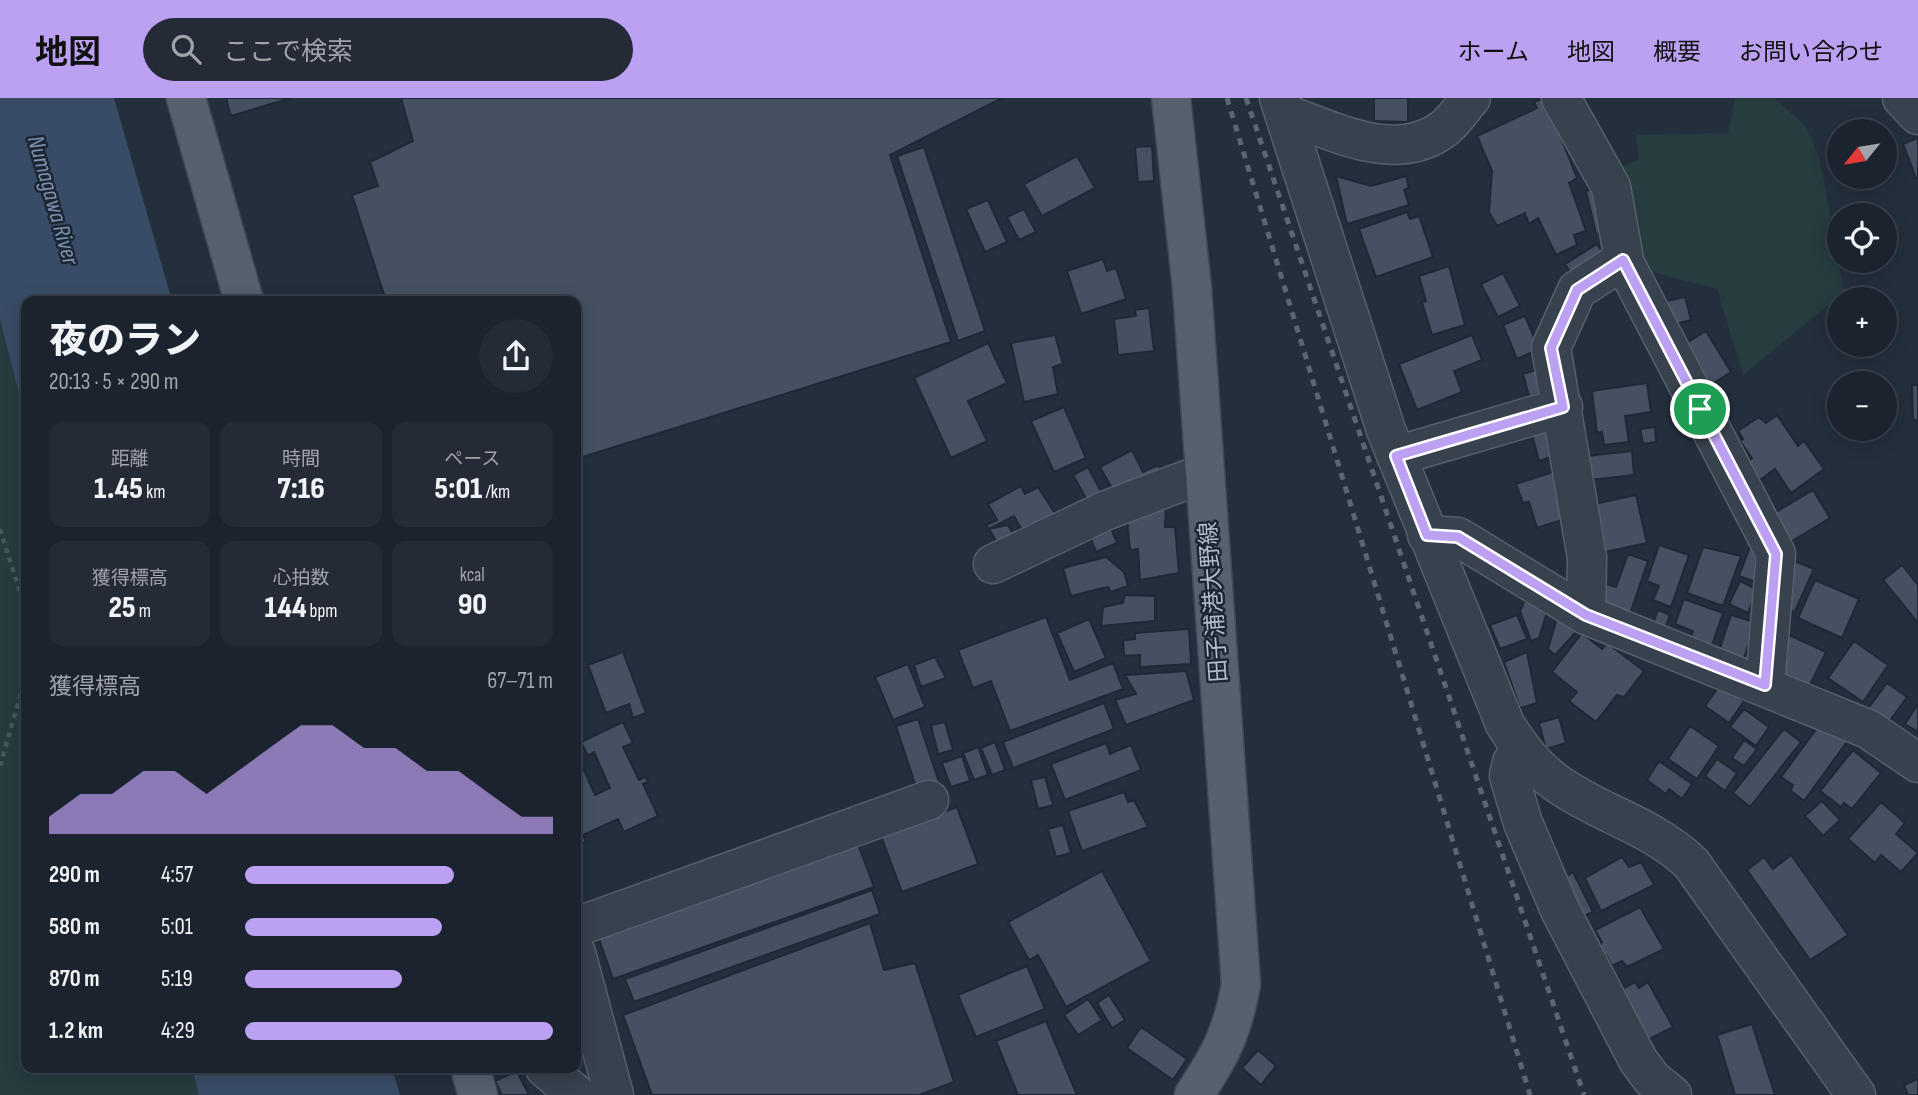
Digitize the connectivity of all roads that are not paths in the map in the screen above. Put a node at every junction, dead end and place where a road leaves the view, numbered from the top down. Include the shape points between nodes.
1 (186, 98) edge
2 (1171, 98) edge
3 (1471, 98) edge
4 (1561, 98) edge
5 (1902, 98) edge
6 (1282, 106) edge
7 (1918, 115) edge
8 (1625, 265) junction
9 (242, 296) edge
10 (1563, 407) junction
11 (1396, 456) junction
12 (1205, 473) junction
13 (1427, 535) junction
14 (993, 564) dead end
15 (1586, 615) junction
16 (1765, 685) junction
17 (1521, 750) junction
18 (1918, 763) edge
19 (929, 800) dead end
20 (581, 925) edge
21 (581, 972) edge
22 (471, 1073) edge
23 (551, 1073) edge
24 (478, 1095) edge
25 (577, 1095) edge
26 (614, 1095) edge
27 (1194, 1095) edge
28 (1672, 1095) edge
29 (1856, 1095) edge

1 - 9 main road
2 - 12 main road, 田子浦港大野線 via 1192,288
3 - 6 street via 1446,127 1420,141 1393,146 1364,141
4 - 8 street via 1611,187
5 - 7 street
6 - 11 street
8 - 10 street via 1623,260 1577,290 1566,313 1551,348
8 - 16 street via 1776,554
10 - 11 street
10 - 15 street via 1587,558
11 - 13 street
12 - 14 street via 1107,510
12 - 27 main road, 田子浦港大野線 via 1241,984 1234,1024 1221,1056
13 - 15 street via 1458,537
13 - 17 street via 1505,724
15 - 16 street
16 - 18 street via 1868,729
17 - 28 street via 1509,776 1523,823 1560,910 1638,1060
17 - 29 street via 1558,785 1661,837 1691,863
19 - 20 street
21 - 26 street
22 - 24 main road
23 - 25 street

